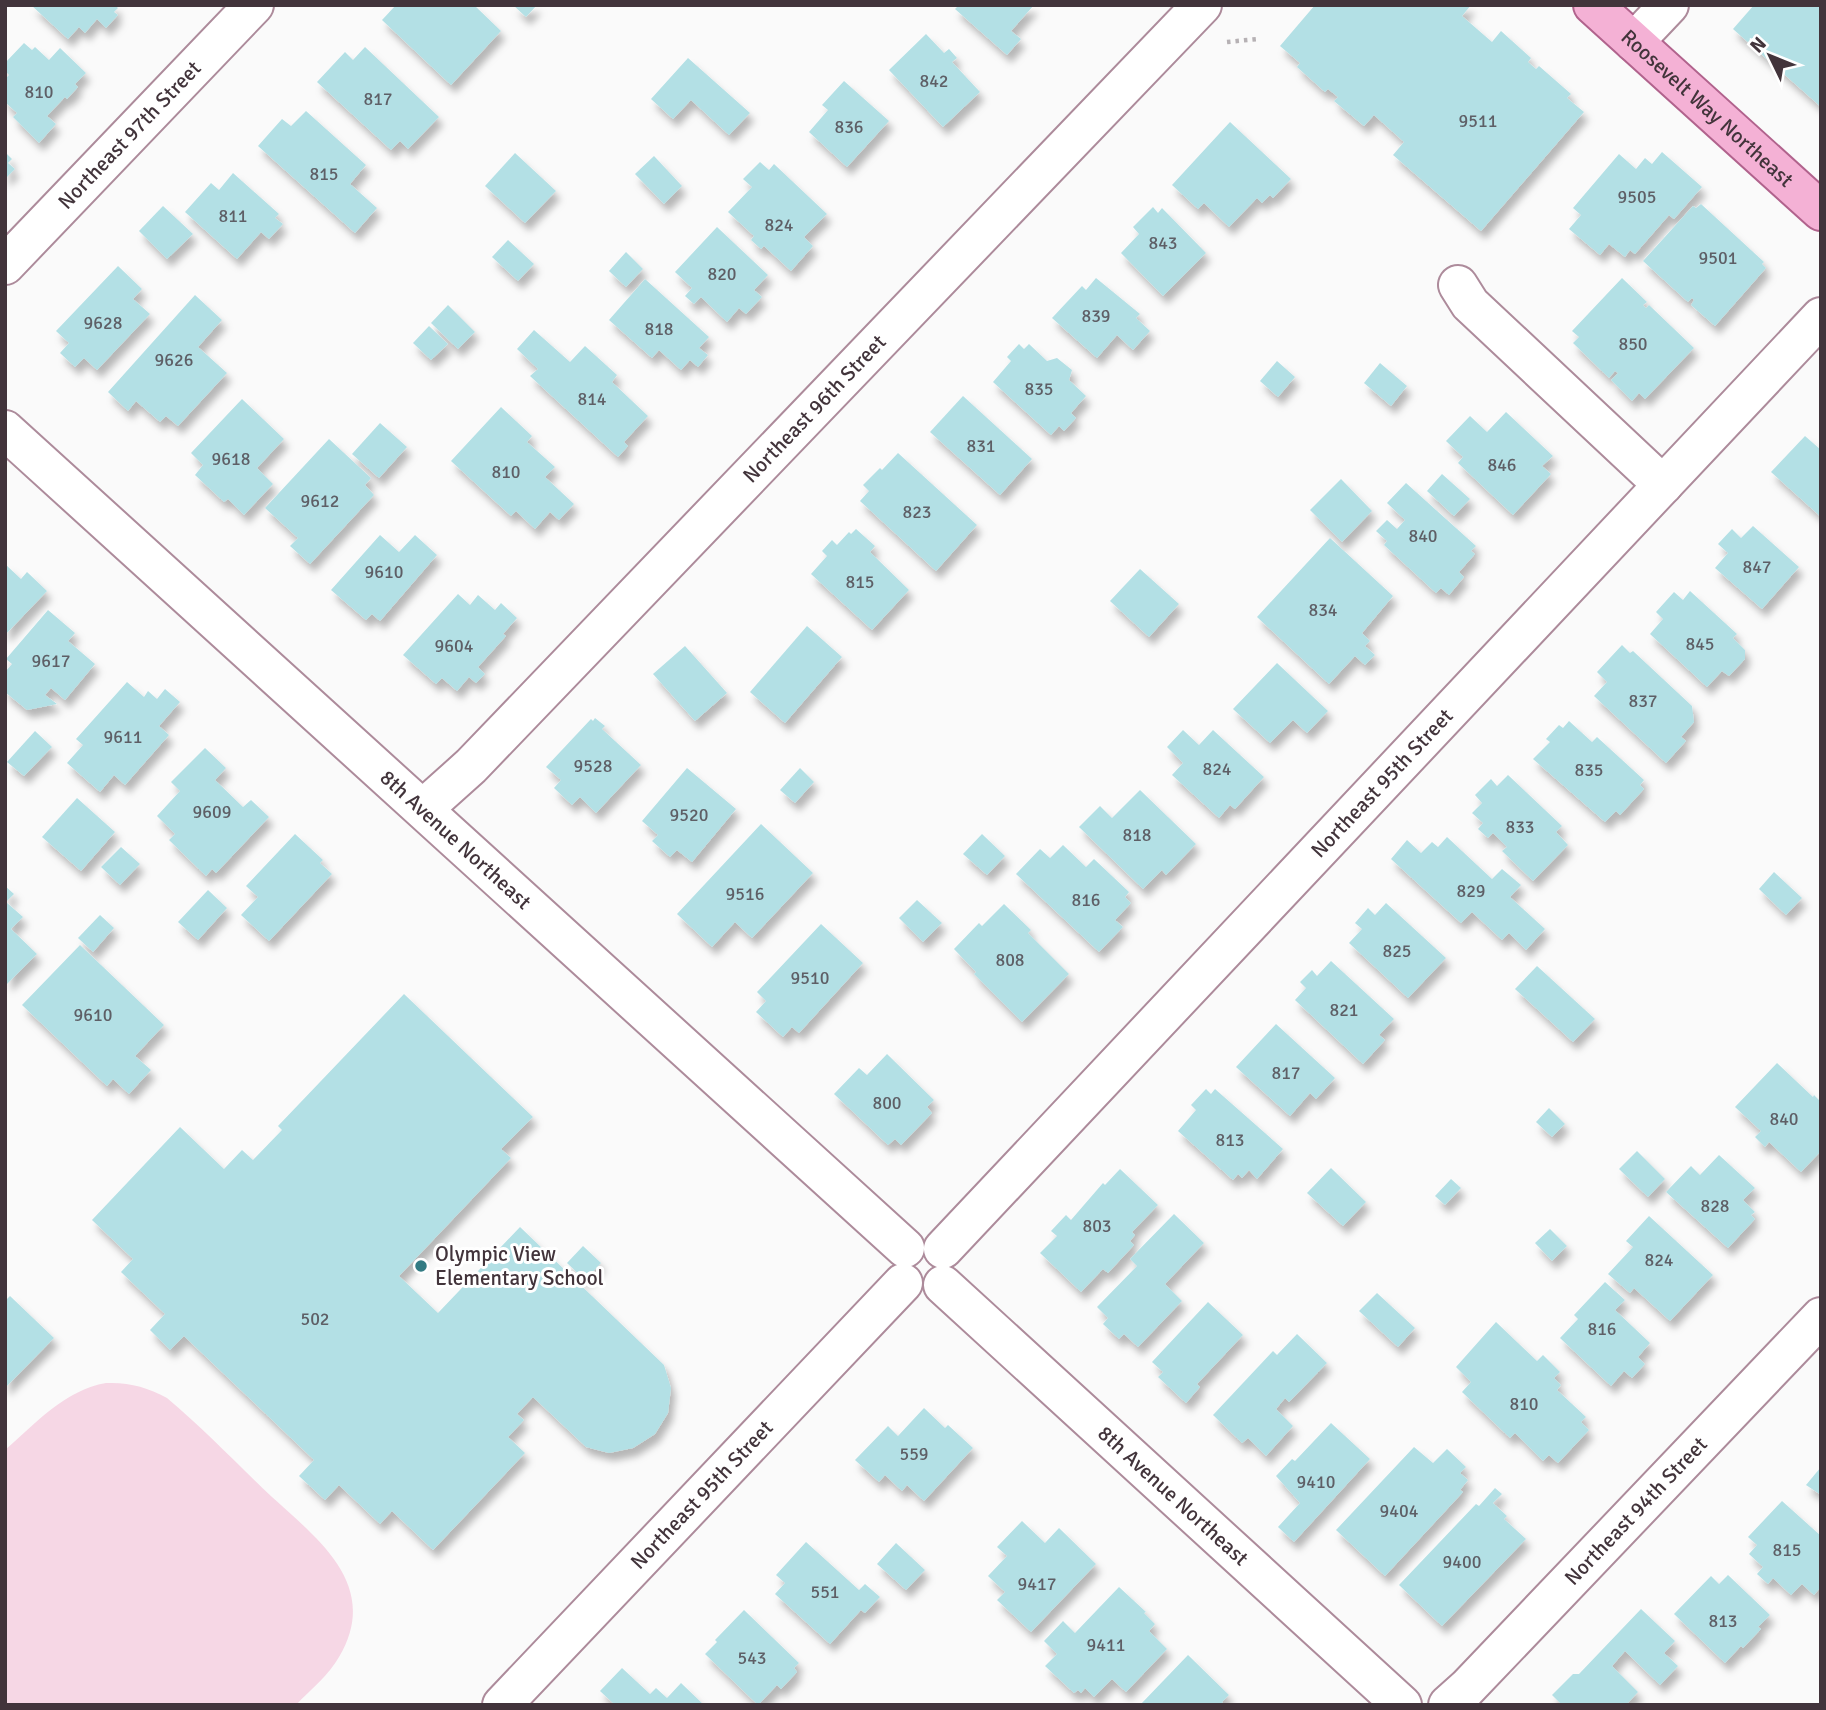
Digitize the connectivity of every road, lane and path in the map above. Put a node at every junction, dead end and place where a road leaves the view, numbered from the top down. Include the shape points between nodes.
1 (254, 5) edge
2 (1202, 5) edge
3 (1593, 5) edge
4 (1669, 5) edge
5 (1634, 42) junction
6 (1821, 211) edge
7 (5, 265) edge
8 (1458, 285) dead end
9 (1821, 317) edge
10 (5, 430) edge
11 (1663, 485) junction
12 (423, 809) junction
13 (904, 1266) junction
14 (943, 1267) junction
15 (1821, 1317) edge
16 (502, 1705) edge
17 (1402, 1705) edge
18 (1416, 1705) edge
19 (1435, 1705) edge
20 (1448, 1705) edge

1 - 7 street, Northeast 97th Street
2 - 12 street, Northeast 96th Street via 471,766
3 - 5 main road, Roosevelt Way Northeast
4 - 5 street
5 - 6 main road, Roosevelt Way Northeast
8 - 11 street via 1470,304
9 - 11 street, Northeast 95th Street
10 - 12 street, 8th Avenue Northeast
11 - 14 street, Northeast 95th Street
12 - 13 street, 8th Avenue Northeast
13 - 14 street via 916,1241 924,1240 933,1242
13 - 16 street, Northeast 95th Street
14 - 17 street, 8th Avenue Northeast
15 - 20 street, Northeast 94th Street
18 - 19 street

